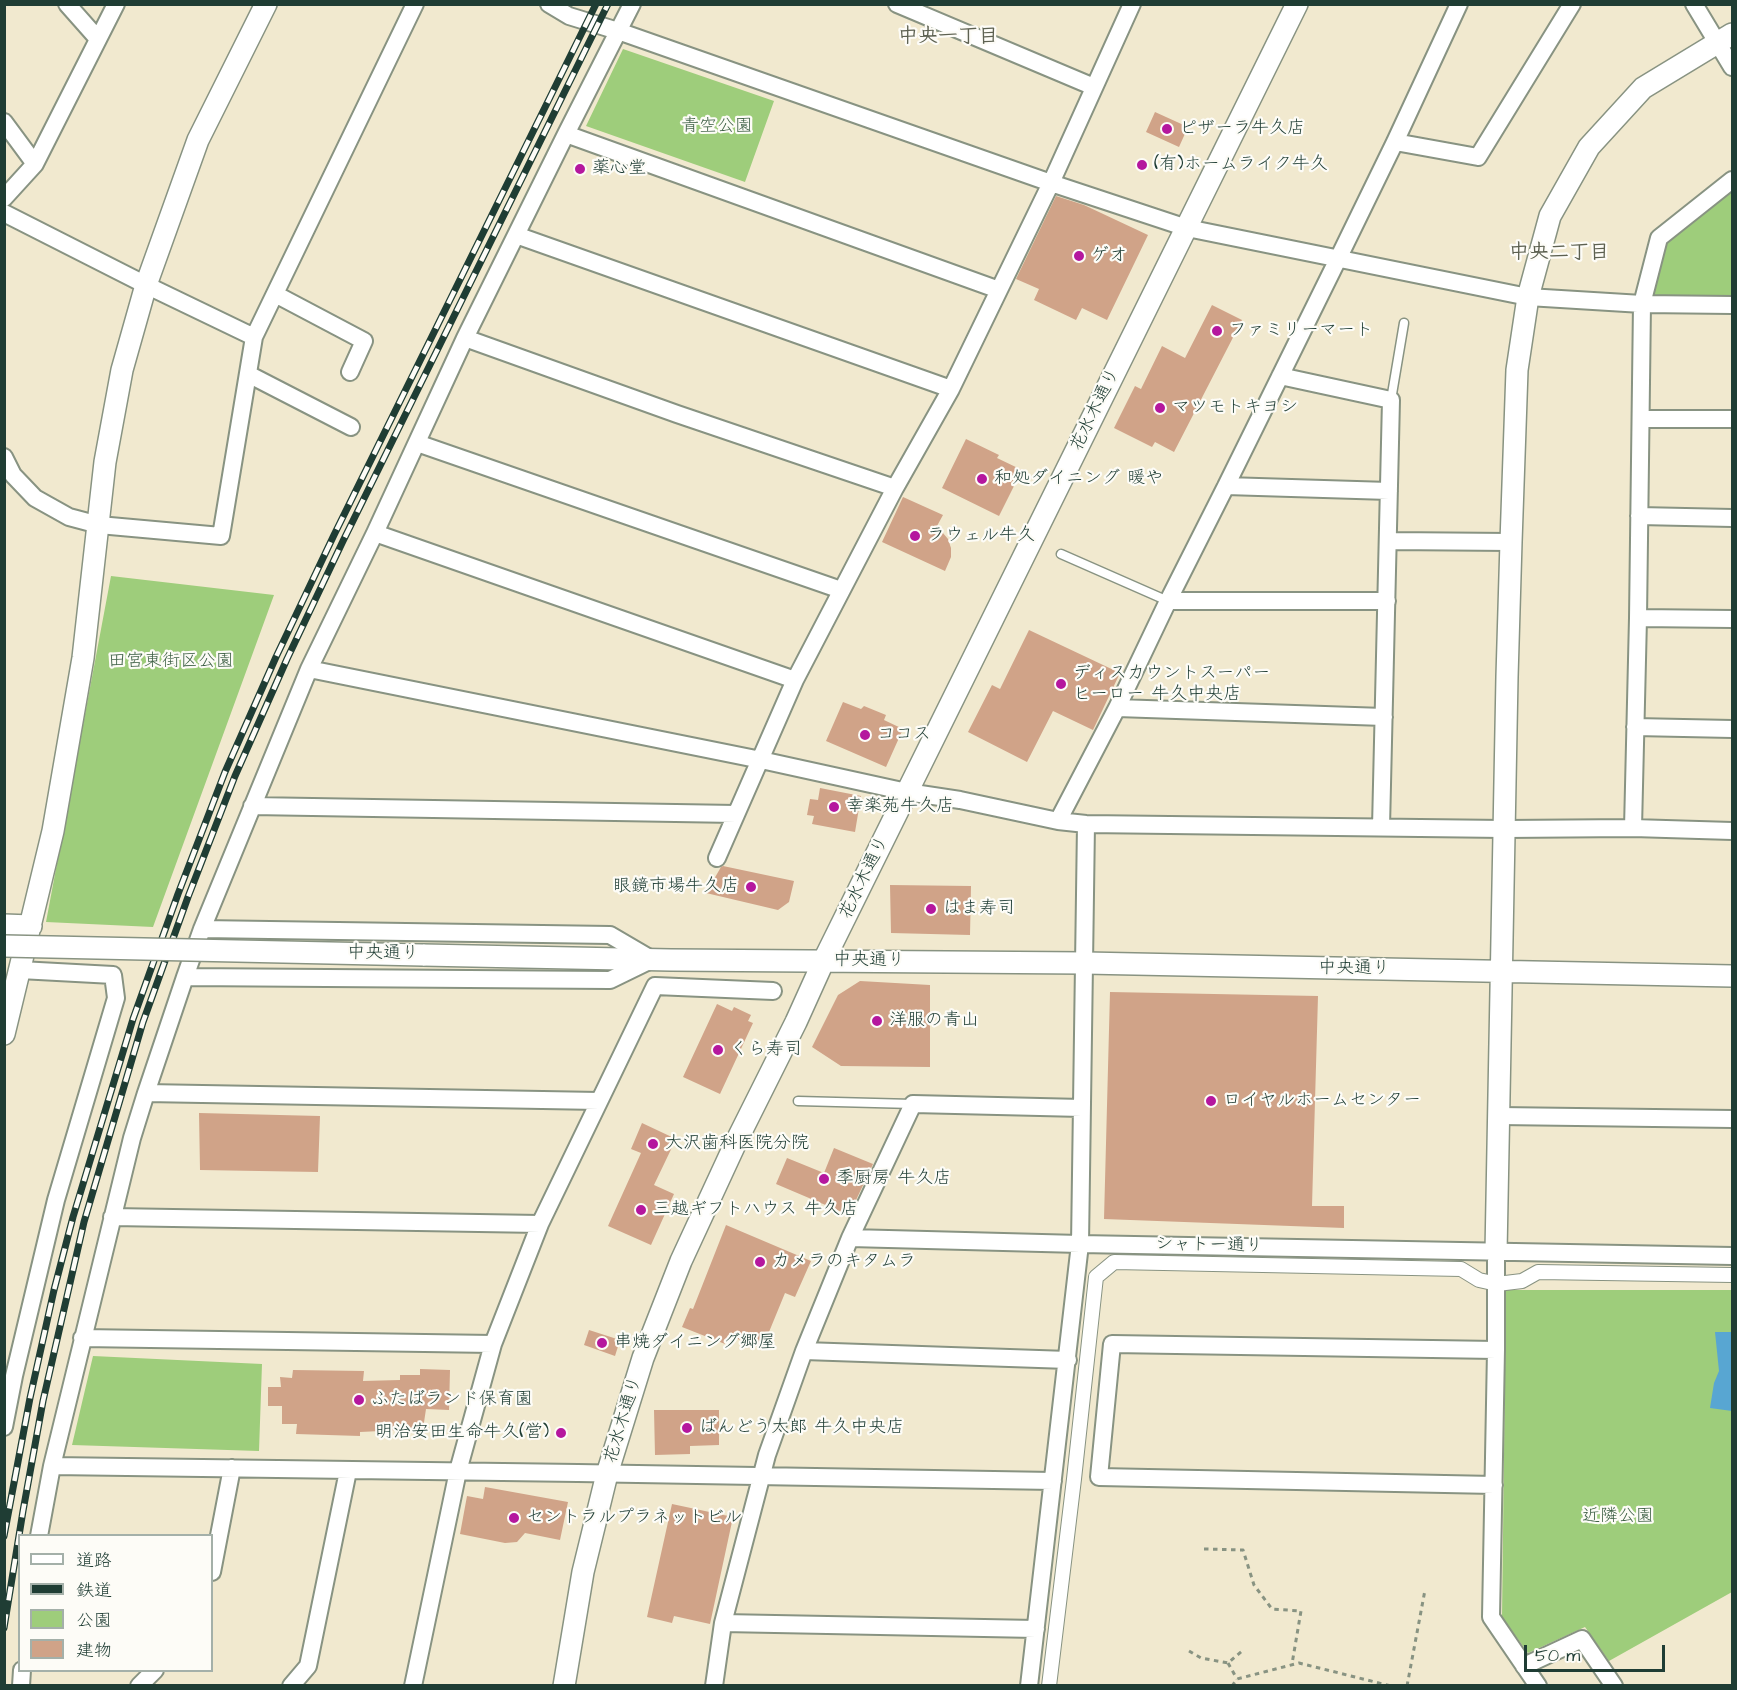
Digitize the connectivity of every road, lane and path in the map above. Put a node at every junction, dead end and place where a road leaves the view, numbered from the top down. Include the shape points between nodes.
1 (67, 4) edge
2 (116, 4) edge
3 (266, 4) edge
4 (415, 4) edge
5 (549, 4) edge
6 (632, 4) edge
7 (897, 4) edge
8 (1132, 4) edge
9 (1298, 4) edge
10 (1459, 4) edge
11 (1572, 4) edge
12 (1694, 4) edge
13 (571, 10) edge
14 (618, 31) junction
15 (1725, 38) edge
16 (98, 39) junction
17 (1732, 67) edge
18 (1094, 87) junction
19 (4, 123) edge
20 (566, 134) junction
21 (1395, 141) junction
22 (35, 164) junction
23 (1732, 180) edge
24 (1051, 183) junction
25 (4, 198) edge
26 (4, 213) edge
27 (1187, 228) junction
28 (516, 236) junction
29 (1338, 260) junction
30 (146, 285) junction
31 (999, 290) junction
32 (275, 294) junction
33 (1528, 297) junction
34 (1642, 304) junction
35 (1732, 305) edge
36 (1404, 322) dead end
37 (254, 337) junction
38 (465, 338) junction
39 (350, 372) dead end
40 (248, 374) junction
41 (1280, 376) junction
42 (951, 389) junction
43 (1391, 400) junction
44 (1641, 419) junction
45 (1732, 419) edge
46 (351, 427) dead end
47 (417, 443) junction
48 (4, 457) edge
49 (1226, 486) junction
50 (895, 488) junction
51 (1389, 491) junction
52 (1639, 516) junction
53 (1732, 518) edge
54 (99, 525) junction
55 (375, 533) junction
56 (1388, 541) junction
57 (1511, 542) junction
58 (1061, 554) dead end
59 (841, 590) junction
60 (1168, 600) junction
61 (1387, 601) junction
62 (1638, 618) junction
63 (1732, 619) edge
64 (309, 669) junction
65 (795, 680) junction
66 (1117, 708) junction
67 (1384, 717) junction
68 (1635, 727) junction
69 (1732, 729) edge
70 (761, 760) junction
71 (907, 792) junction
72 (252, 806) junction
73 (736, 814) junction
74 (1058, 821) junction
75 (1086, 824) junction
76 (1381, 827) junction
77 (1633, 828) junction
78 (1504, 829) junction
79 (1732, 831) edge
80 (717, 858) dead end
81 (4, 925) edge
82 (31, 926) junction
83 (202, 929) junction
84 (4, 946) edge
85 (651, 959) junction
86 (824, 960) junction
87 (1085, 963) junction
88 (12, 970) edge
89 (1502, 972) junction
90 (1732, 976) edge
91 (184, 977) junction
92 (773, 991) dead end
93 (4, 1034) edge
94 (146, 1093) junction
95 (599, 1101) junction
96 (798, 1101) dead end
97 (913, 1104) junction
98 (1082, 1108) junction
99 (1499, 1116) junction
100 (1732, 1119) edge
101 (112, 1217) junction
102 (540, 1224) junction
103 (850, 1238) junction
104 (1080, 1245) junction
105 (1496, 1252) junction
106 (1732, 1257) edge
107 (1732, 1275) edge
108 (1497, 1284) junction
109 (82, 1338) junction
110 (493, 1344) junction
111 (1496, 1350) junction
112 (804, 1351) junction
113 (1068, 1360) junction
114 (4, 1427) edge
115 (52, 1466) junction
116 (232, 1468) junction
117 (348, 1471) junction
118 (458, 1472) junction
119 (607, 1474) junction
120 (760, 1477) junction
121 (1053, 1481) junction
122 (1494, 1485) junction
123 (39, 1534) edge
124 (1204, 1549) dead end
125 (213, 1567) edge
126 (1425, 1590) dead end
127 (723, 1623) junction
128 (1036, 1629) junction
129 (1189, 1651) dead end
130 (1242, 1652) dead end
131 (1228, 1663) junction
132 (1292, 1664) junction
133 (1524, 1666) junction
134 (154, 1672) edge
135 (1237, 1679) junction
136 (139, 1686) edge
137 (291, 1686) edge
138 (412, 1686) edge
139 (564, 1686) edge
140 (714, 1686) edge
141 (1029, 1686) edge
142 (1049, 1686) edge
143 (1232, 1686) edge
144 (1391, 1686) edge
145 (1407, 1686) edge
146 (1538, 1686) edge
147 (1614, 1686) edge

1 - 16 street
2 - 16 street
3 - 30 street via 198,140
4 - 32 street
5 - 13 street
6 - 14 street
7 - 18 street
8 - 18 street
9 - 27 street, 花水木通り
10 - 21 street
11 - 21 street via 1478,157
12 - 15 street
13 - 14 street
14 - 20 street
14 - 24 street
15 - 17 street
15 - 33 street via 1642,88 1589,147 1550,216
16 - 22 street
18 - 24 street
19 - 22 street
20 - 28 street
20 - 31 street
21 - 29 street
22 - 25 street
23 - 34 street via 1659,238
24 - 27 street
24 - 31 street
26 - 30 street
27 - 29 street
27 - 71 street, 花水木通り
28 - 38 street
28 - 42 street
29 - 33 street
29 - 41 street
30 - 37 street
30 - 54 street via 122,370 105,462
31 - 42 street
32 - 37 street
32 - 39 street via 364,341
33 - 34 street
33 - 57 street via 1517,370
34 - 35 street
34 - 44 street
36 - 43 lane
37 - 40 street
38 - 47 street
38 - 50 street
40 - 46 street
40 - 54 street via 221,536
41 - 43 street
41 - 49 street
42 - 50 street
43 - 51 street
44 - 45 street
44 - 52 street
47 - 55 street
47 - 59 street
48 - 54 street via 13,475 35,498 69,517
49 - 51 street
49 - 60 street
50 - 59 street
51 - 56 street
52 - 53 street
52 - 62 street
54 - 82 street via 81,669 53,831
55 - 64 street
55 - 65 street
56 - 57 street
56 - 61 street
57 - 78 street
58 - 60 lane
59 - 65 street
60 - 61 street
60 - 66 street
61 - 67 street
62 - 63 street
62 - 68 street
64 - 70 street
64 - 72 street
65 - 70 street
66 - 67 street
66 - 74 street
67 - 76 street
68 - 69 street
68 - 77 street
70 - 71 street
70 - 73 street
71 - 74 street
71 - 86 street, 花水木通り
72 - 73 street
72 - 83 street
73 - 80 street
74 - 75 street
75 - 76 street
75 - 87 street
76 - 78 street
77 - 78 street
77 - 79 street
78 - 89 street
81 - 82 street
82 - 88 street
83 - 85 street via 610,935
83 - 91 street
84 - 85 street, 中央通り, bridge
85 - 86 street, 中央通り
85 - 91 street via 610,980
86 - 87 street, 中央通り
86 - 119 street, 花水木通り via 681,1262 643,1358
87 - 89 street, 中央通り
87 - 98 street
88 - 93 street
88 - 114 street via 113,975 116,998 56,1200
89 - 90 street, 中央通り
89 - 99 street
91 - 94 street
92 - 95 street via 655,986
94 - 95 street
94 - 101 street
95 - 102 street
96 - 97 lane
97 - 98 street
97 - 103 street
98 - 104 street
99 - 100 street
99 - 105 street
101 - 102 street
101 - 109 street
102 - 110 street
103 - 104 street
103 - 112 street
104 - 105 street
104 - 113 street
105 - 106 street
105 - 108 street
107 - 108 street via 1538,1272 1522,1281
108 - 111 street
108 - 142 street, シャトー通り via 1479,1280 1461,1269 1114,1262 1096,1277
109 - 110 street
109 - 115 street
110 - 118 street
111 - 122 street
111 - 122 street via 1112,1344 1099,1477
112 - 113 street
112 - 120 street
113 - 121 street
115 - 116 street
115 - 123 street
116 - 117 street
116 - 125 street
117 - 118 street
117 - 137 street via 308,1666
118 - 119 street
118 - 138 street
119 - 120 street
119 - 139 street, 花水木通り via 583,1572
120 - 121 street
120 - 127 street
121 - 128 street
122 - 133 street via 1491,1617
124 - 132 path via 1244,1550 1254,1585 1272,1609 1301,1611
126 - 145 path
127 - 128 street
127 - 140 street
128 - 141 street
129 - 131 path via 1201,1658
130 - 131 path
131 - 135 path
132 - 135 path
132 - 144 path
133 - 146 street
133 - 147 street via 1582,1639
134 - 136 street
135 - 143 path

